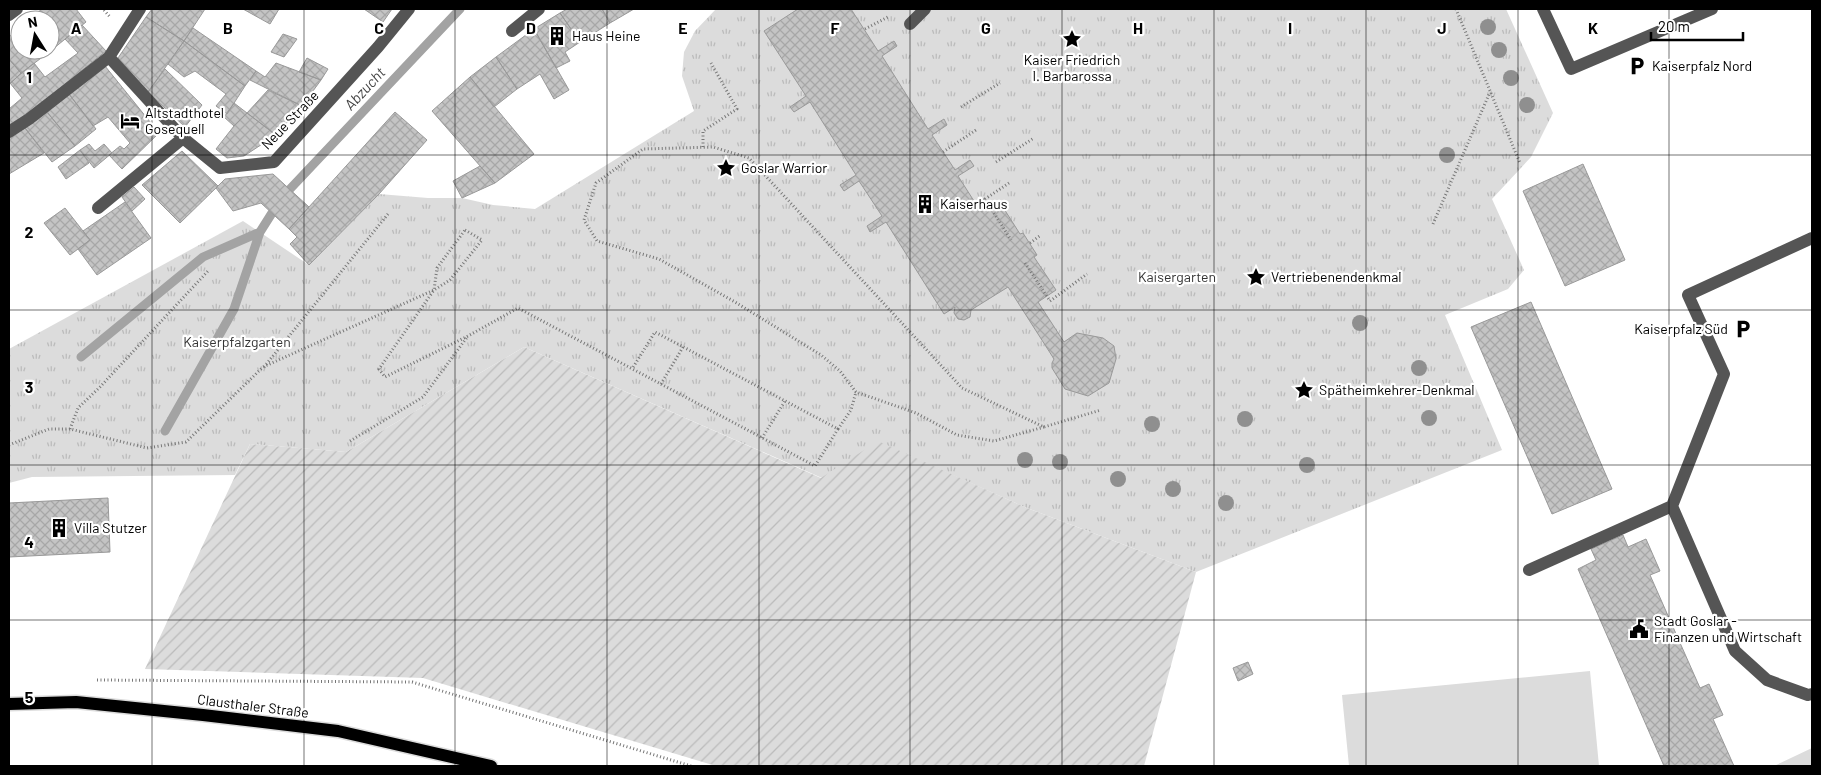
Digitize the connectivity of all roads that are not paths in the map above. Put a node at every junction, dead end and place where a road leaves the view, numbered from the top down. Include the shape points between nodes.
1 (17, 9) edge
2 (140, 9) edge
3 (409, 9) edge
4 (539, 9) edge
5 (925, 9) edge
6 (1543, 9) edge
7 (1712, 9) edge
8 (9, 15) edge
9 (910, 24) dead end
10 (512, 31) dead end
11 (109, 57) junction
12 (9, 132) edge
13 (183, 138) junction
14 (98, 208) dead end
15 (1812, 238) edge
16 (1672, 506) junction
17 (1529, 570) dead end
18 (1812, 694) edge
19 (9, 704) edge
20 (491, 766) edge

1 - 8 street
2 - 11 street
3 - 13 street, Neue Straße via 274,162 220,168
4 - 10 street
5 - 9 street
6 - 7 street via 1571,69
11 - 12 street
11 - 13 street, Neue Straße
13 - 14 street
15 - 16 street via 1688,295 1724,374
16 - 17 street
16 - 18 street via 1735,651 1767,680
19 - 20 main road, Clausthaler Straße via 76,702 328,730

